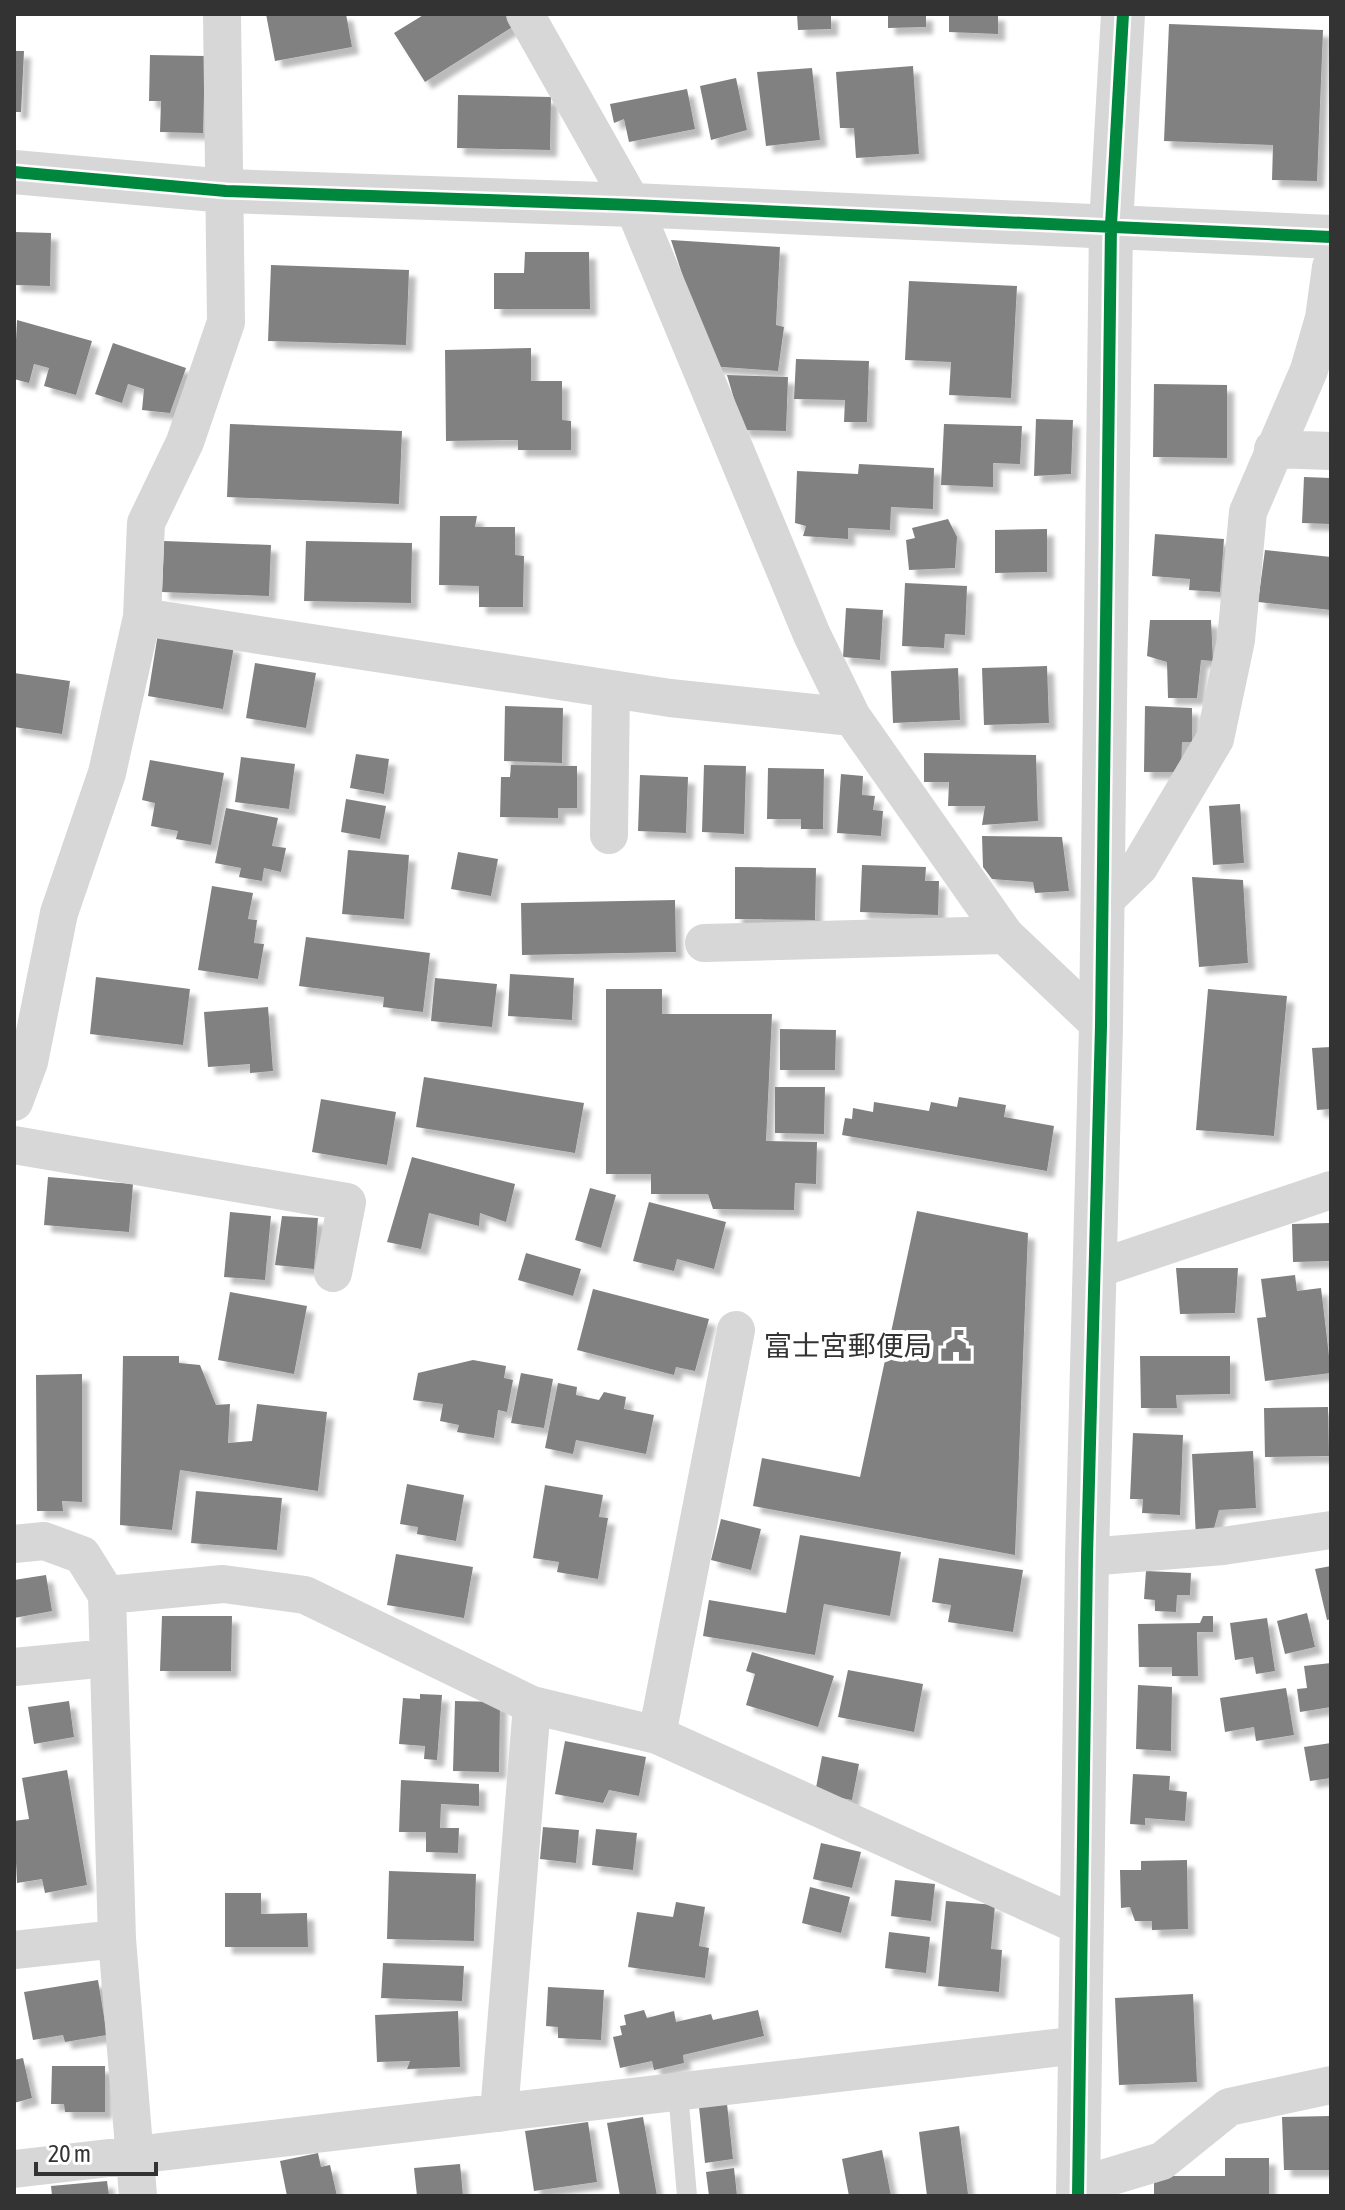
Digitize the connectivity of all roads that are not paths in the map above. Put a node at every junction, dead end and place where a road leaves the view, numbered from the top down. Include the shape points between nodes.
1 (222, 14) edge
2 (525, 14) edge
3 (1123, 14) edge
4 (14, 172) edge
5 (226, 191) junction
6 (633, 205) junction
7 (1111, 225) junction
8 (1331, 237) edge
9 (1331, 267) edge
10 (1273, 449) junction
11 (1331, 451) edge
12 (142, 617) junction
13 (611, 689) junction
14 (852, 717) junction
15 (609, 835) dead end
16 (1101, 904) junction
17 (1005, 935) junction
18 (704, 943) dead end
19 (1101, 1026) junction
20 (14, 1102) edge
21 (14, 1145) edge
22 (1331, 1190) edge
23 (1094, 1270) junction
24 (333, 1273) dead end
25 (736, 1330) dead end
26 (1331, 1530) edge
27 (14, 1544) edge
28 (1087, 1557) junction
29 (107, 1595) junction
30 (87, 1660) dead end
31 (14, 1667) edge
32 (532, 1705) junction
33 (657, 1735) junction
34 (1080, 1926) junction
35 (117, 1939) junction
36 (14, 1950) edge
37 (1079, 2045) junction
38 (1331, 2085) edge
39 (678, 2092) junction
40 (499, 2113) junction
41 (135, 2156) junction
42 (14, 2169) edge
43 (1078, 2191) edge
44 (138, 2196) edge
45 (687, 2196) edge

1 - 5 street
2 - 6 street
3 - 7 street
4 - 5 street
5 - 6 street
5 - 12 street via 226,322 185,442 146,523
6 - 7 street
6 - 14 street via 812,635
7 - 8 street
7 - 16 street
9 - 10 street via 1309,370
10 - 11 street
10 - 16 street via 1248,512 1236,640 1215,739 1139,867
12 - 13 street
12 - 20 street via 107,773 59,913 29,1062
13 - 14 street
13 - 15 street
14 - 17 street
16 - 19 street
17 - 18 street
17 - 19 street
19 - 23 street
21 - 24 street via 347,1202
22 - 23 street
23 - 28 street
25 - 33 street
26 - 28 street via 1223,1546
27 - 29 street via 44,1541 82,1555
28 - 34 street
29 - 32 street via 223,1584 305,1595
29 - 35 street
30 - 31 street
32 - 33 street
32 - 40 street
33 - 34 street
34 - 37 street
35 - 36 street
35 - 41 street
37 - 39 street
37 - 43 street
38 - 43 street via 1229,2107 1162,2161
39 - 40 street
39 - 45 lane
40 - 41 street
41 - 42 street
41 - 44 street

